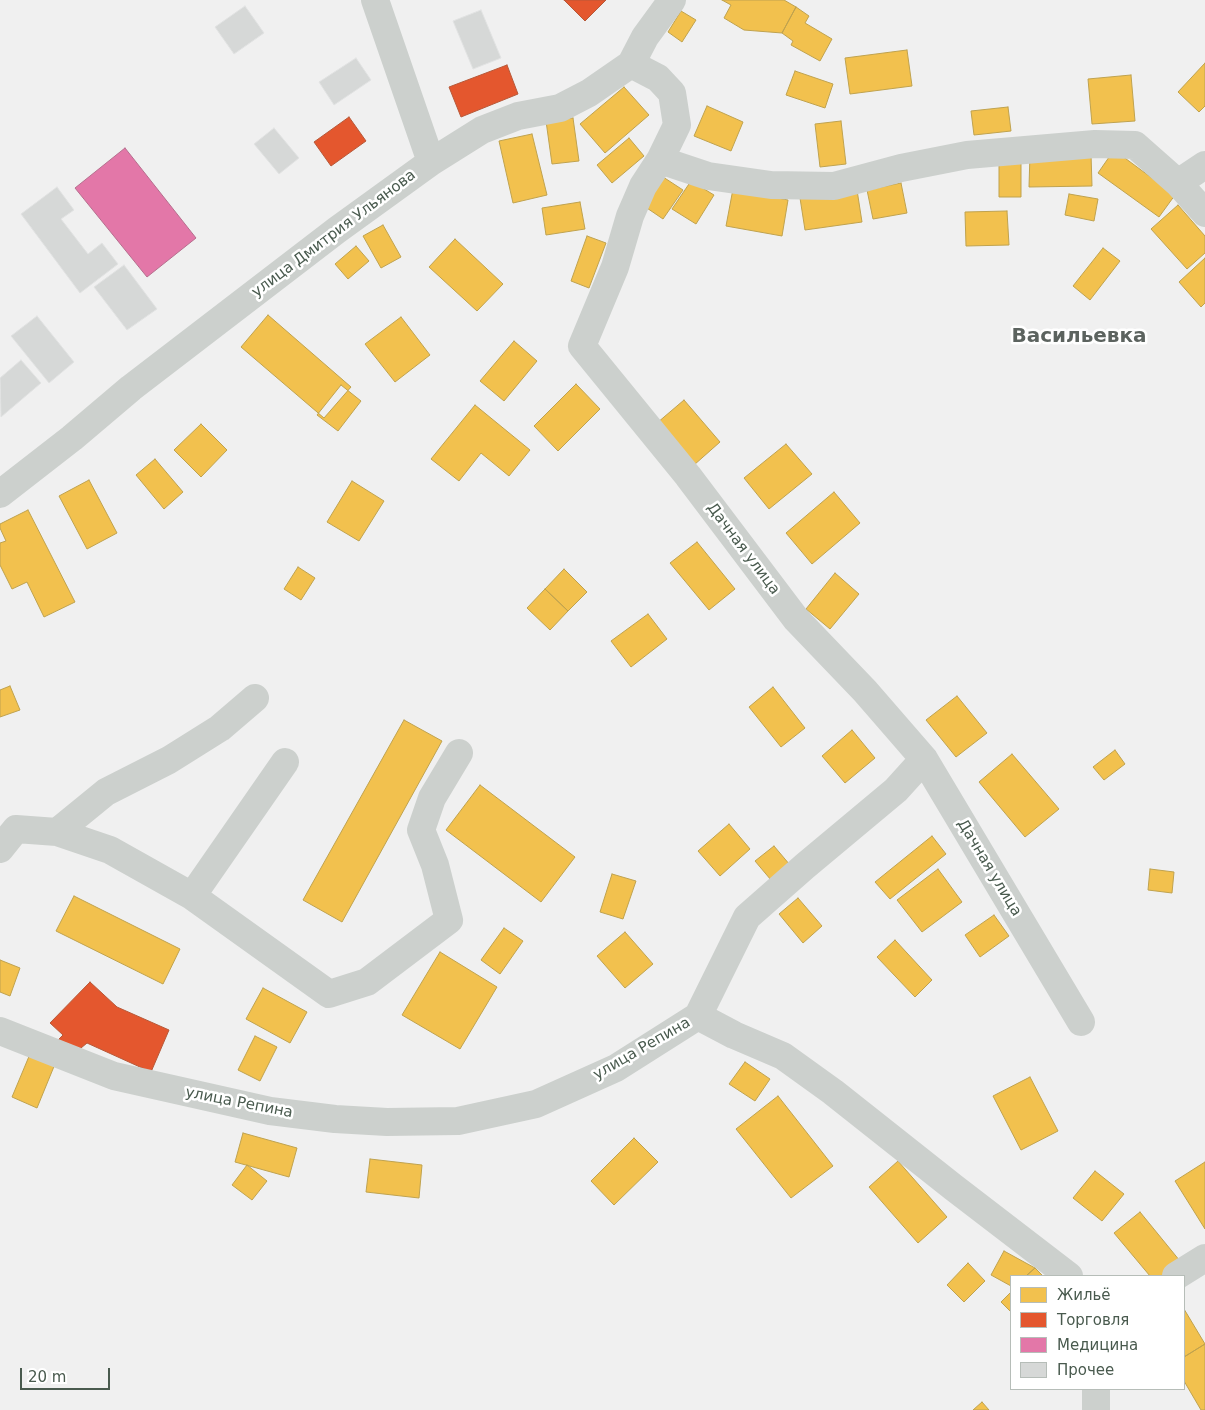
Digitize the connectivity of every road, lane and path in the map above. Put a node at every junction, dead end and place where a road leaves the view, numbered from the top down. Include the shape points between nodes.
1 (375, 0) edge
2 (672, 0) edge
3 (630, 64) junction
4 (660, 160) junction
5 (431, 162) junction
6 (1205, 165) edge
7 (1178, 183) junction
8 (1205, 213) edge
9 (0, 494) edge
10 (255, 698) dead end
11 (459, 753) dead end
12 (924, 759) junction
13 (285, 762) dead end
14 (57, 832) junction
15 (0, 849) edge
16 (192, 896) junction
17 (698, 1016) junction
18 (1081, 1022) dead end
19 (0, 1031) edge
20 (1205, 1258) edge
21 (1068, 1275) edge
22 (1178, 1275) edge
23 (1096, 1390) edge
24 (1096, 1410) edge

1 - 5 street
2 - 3 street, улица Дмитрия Ульянова
3 - 4 street, Дачная улица via 658,78 672,93 677,124
3 - 5 street, улица Дмитрия Ульянова via 590,93 560,108 518,116 482,130
4 - 7 street via 708,176 771,185 834,186 968,155 1095,144 1135,145
4 - 12 street, Дачная улица via 642,186 615,267 582,346 688,476 796,619
5 - 9 street, улица Дмитрия Ульянова via 138,382
6 - 7 street
7 - 8 street
10 - 14 street via 220,728 169,760 106,792
11 - 16 street via 432,798 421,830 435,865 449,920 367,982 329,994
12 - 17 street via 896,790 747,917
12 - 18 street, Дачная улица
13 - 16 street
14 - 15 street via 16,829
14 - 16 street via 110,850
17 - 19 street, улица Репина via 616,1068 536,1104 458,1121 378,1122 270,1111 114,1076
17 - 21 street, улица Репина via 783,1056
20 - 22 street
23 - 24 street

